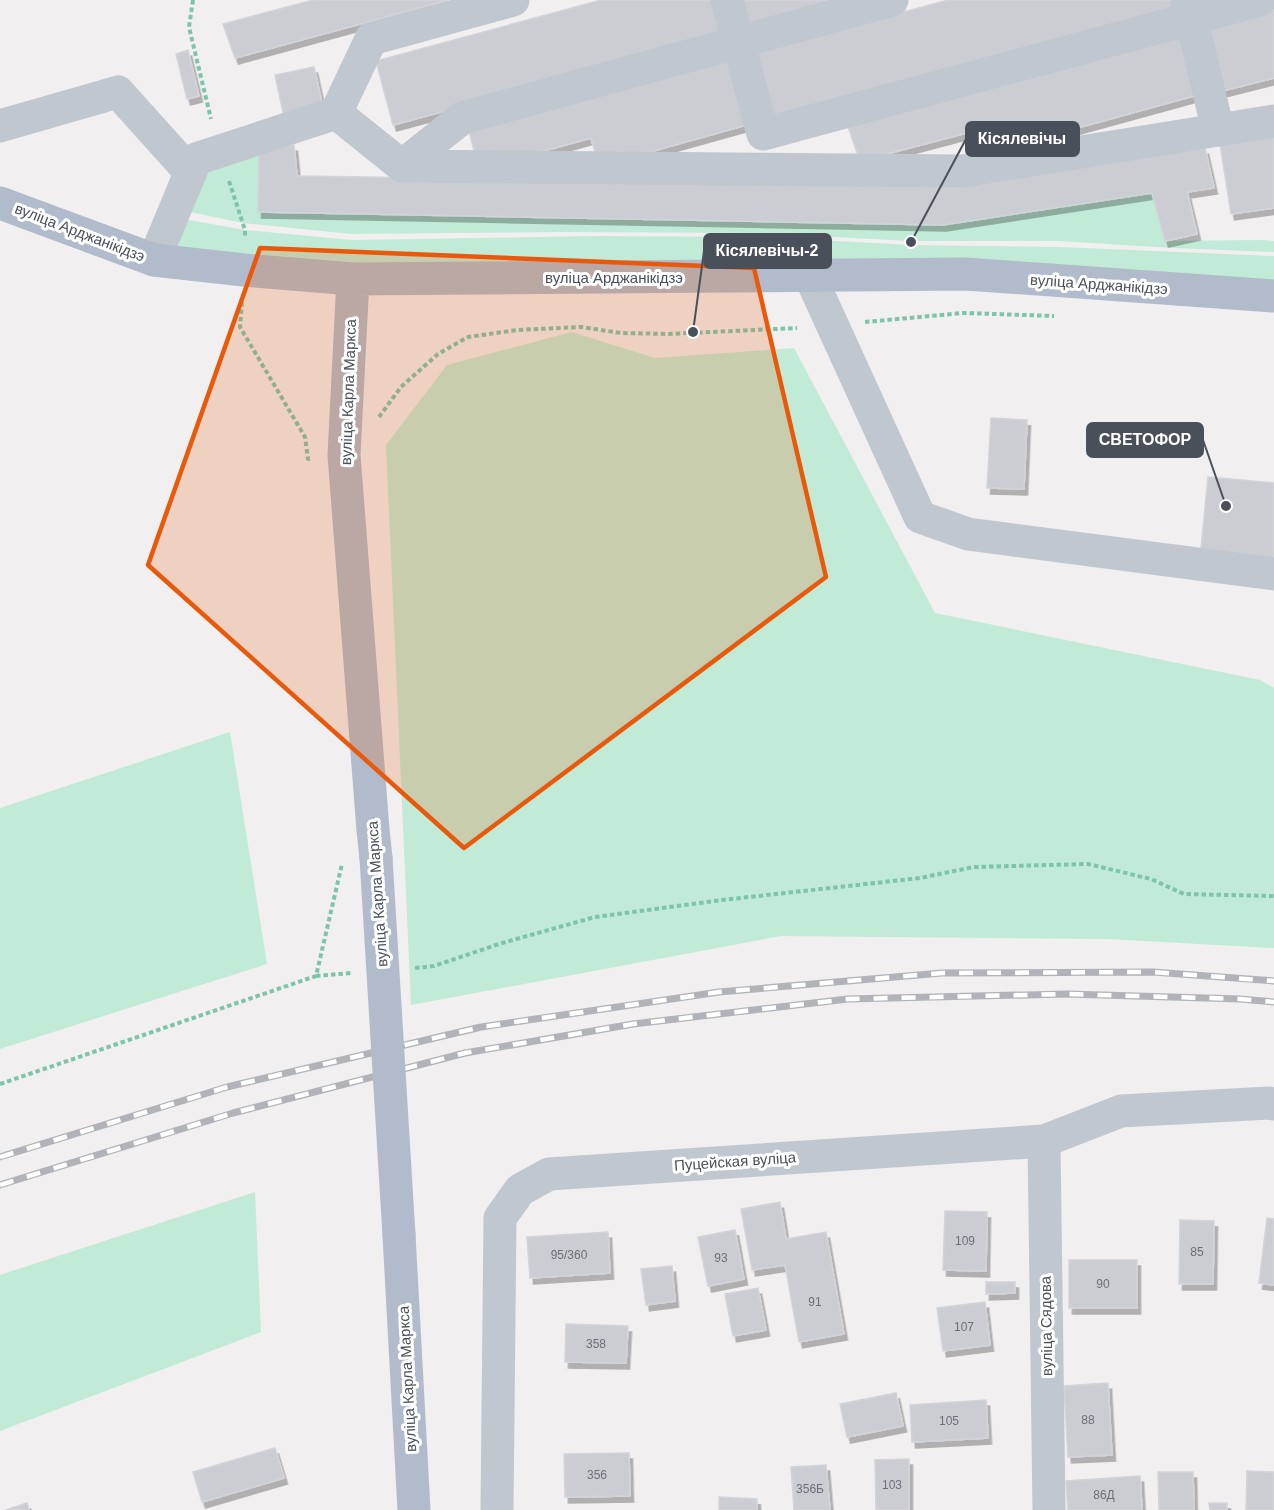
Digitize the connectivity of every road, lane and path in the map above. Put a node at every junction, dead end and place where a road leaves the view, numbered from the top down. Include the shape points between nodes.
1 (194, 0) edge
2 (513, 0) edge
3 (727, 0) edge
4 (892, 0) edge
5 (1260, 0) edge
6 (1190, 9) edge
7 (738, 42) junction
8 (336, 113) junction
9 (1274, 121) edge
10 (0, 126) edge
11 (1218, 130) junction
12 (763, 134) junction
13 (219, 151) junction
14 (402, 166) junction
15 (763, 169) junction
16 (190, 172) junction
17 (0, 203) edge
18 (154, 260) junction
19 (244, 270) junction
20 (810, 276) junction
21 (353, 279) junction
22 (1274, 296) edge
23 (1056, 316) dead end
24 (834, 327) junction
25 (378, 420) dead end
26 (344, 455) junction
27 (1274, 574) edge
28 (374, 844) junction
29 (1274, 896) edge
30 (410, 968) dead end
31 (351, 973) dead end
32 (316, 976) junction
33 (0, 1084) edge
34 (1274, 1104) edge
35 (1044, 1141) junction
36 (414, 1510) edge
37 (497, 1510) edge
38 (1049, 1510) edge

1 - 13 path via 189,27
2 - 8 street via 371,39
3 - 7 street
4 - 7 street
5 - 6 street
6 - 11 street
6 - 12 street
7 - 12 street
7 - 14 street via 462,118
8 - 13 street
8 - 14 street
9 - 11 street
10 - 16 street via 118,92
11 - 15 street via 963,171
12 - 15 street
13 - 16 street via 196,159
13 - 19 path via 245,230
14 - 15 street
16 - 18 street
17 - 18 main road, вуліца Арджанікідзэ
18 - 19 main road, вуліца Арджанікідзэ
19 - 21 main road, вуліца Арджанікідзэ
19 - 26 path via 240,327 305,437 308,459
20 - 21 main road, вуліца Арджанікідзэ
20 - 22 main road, вуліца Арджанікідзэ via 966,274
20 - 24 street
21 - 26 main road, вуліца Карла Маркса
23 - 24 path via 963,313
24 - 25 path via 668,334 581,327 468,337 438,354 401,387
24 - 27 street via 920,517 968,534
26 - 28 main road, вуліца Карла Маркса
28 - 32 path via 344,852
28 - 36 main road, вуліца Карла Маркса, bridge
29 - 30 path via 1184,894 1151,879 1088,864 974,867 920,879 596,917 434,966
31 - 32 path
32 - 33 path
34 - 35 street, Пуцейская вуліца via 1120,1111
35 - 37 street, Пуцейская вуліца via 549,1173 520,1190 500,1218
35 - 38 street, вуліца Сядова

